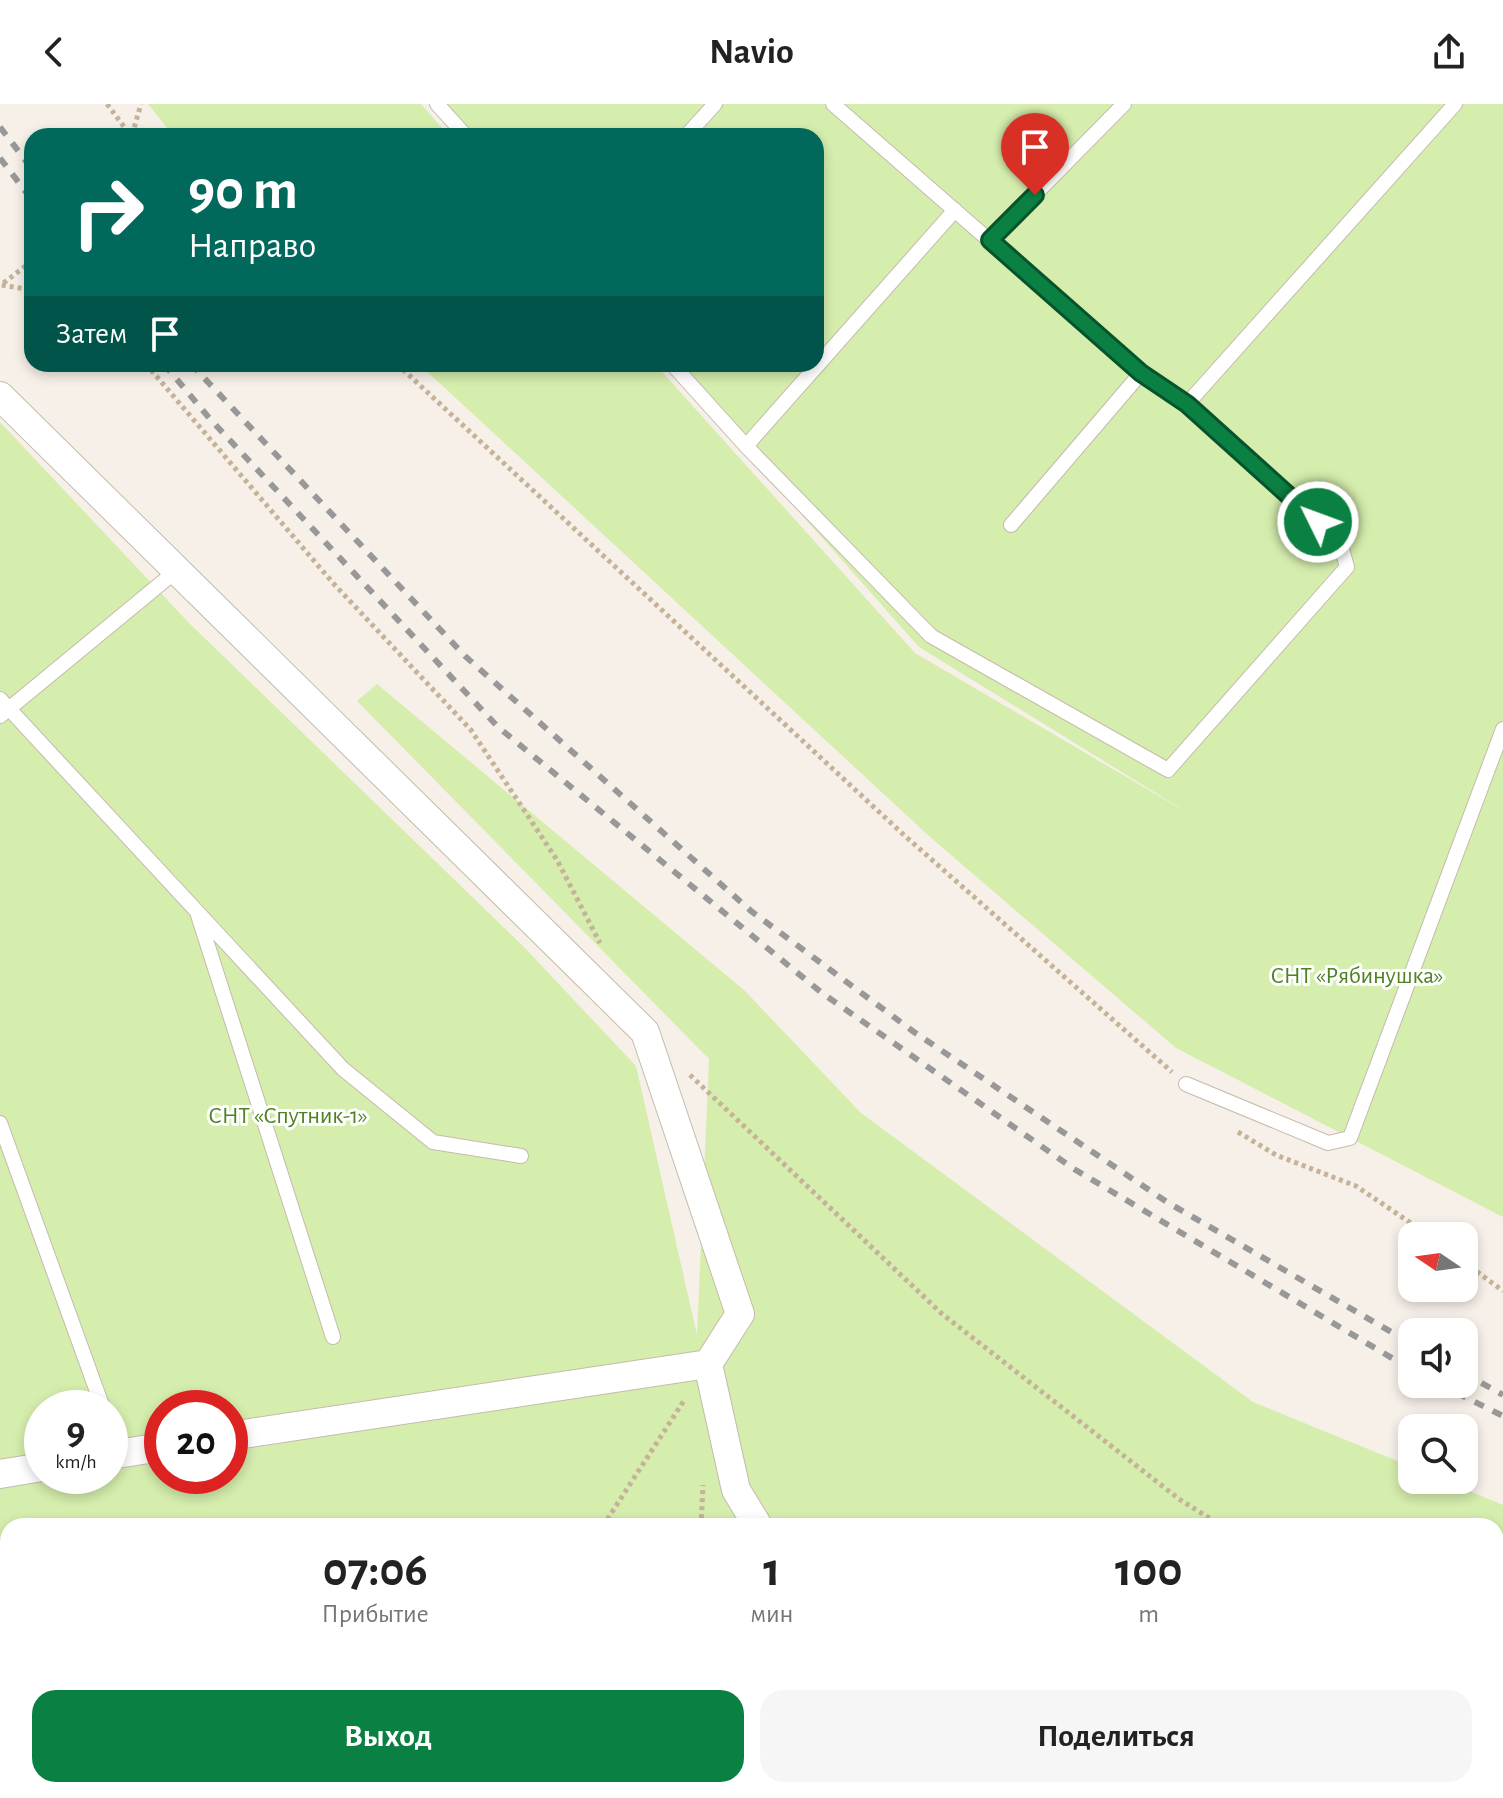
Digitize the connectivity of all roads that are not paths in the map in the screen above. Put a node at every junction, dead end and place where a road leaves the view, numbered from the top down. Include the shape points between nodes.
1 (437, 104) edge
2 (715, 104) edge
3 (833, 104) edge
4 (1124, 104) edge
5 (1455, 104) edge
6 (459, 128) edge
7 (693, 128) edge
8 (955, 210) junction
9 (990, 240) junction
10 (824, 358) edge
11 (679, 372) edge
12 (812, 372) edge
13 (1141, 373) junction
14 (0, 396) edge
15 (1187, 404) junction
16 (746, 446) junction
17 (1011, 525) dead end
18 (176, 571) junction
19 (3, 709) edge
20 (1503, 729) edge
21 (196, 911) junction
22 (1186, 1084) road end
23 (0, 1123) edge
24 (521, 1156) dead end
25 (333, 1337) dead end
26 (708, 1364) junction
27 (96, 1390) edge
28 (248, 1433) edge
29 (24, 1470) edge
30 (0, 1474) edge
31 (753, 1518) edge

1 - 6 lane
2 - 7 lane
3 - 8 lane
4 - 9 lane
5 - 15 lane
8 - 9 lane
8 - 10 lane
9 - 13 lane
11 - 16 lane
12 - 16 lane
13 - 15 lane
13 - 17 lane
14 - 18 street
15 - 16 lane via 1340,542 1347,567 1168,770 931,636
18 - 19 lane
18 - 26 street via 645,1032 740,1314
19 - 21 lane
20 - 22 lane via 1350,1138 1328,1143
21 - 24 lane via 343,1069 433,1142
21 - 25 lane
23 - 27 lane
26 - 28 street
26 - 31 street via 736,1490
29 - 30 street

